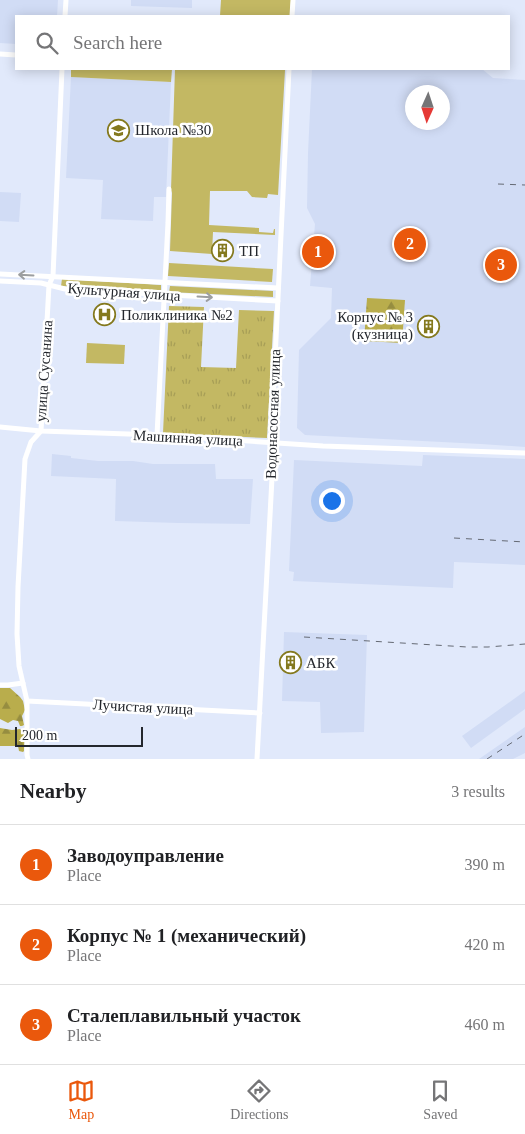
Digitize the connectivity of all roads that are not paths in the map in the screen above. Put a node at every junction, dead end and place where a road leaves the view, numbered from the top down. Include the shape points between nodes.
1 (66, 0) edge
2 (292, 0) edge
3 (65, 15) edge
4 (292, 15) edge
5 (0, 54) edge
6 (15, 55) edge
7 (62, 70) edge
8 (289, 70) edge
9 (169, 189) dead end
10 (0, 274) edge
11 (53, 276) junction
12 (0, 282) edge
13 (165, 282) junction
14 (49, 285) junction
15 (278, 288) junction
16 (164, 295) junction
17 (278, 301) junction
18 (0, 427) edge
19 (40, 430) junction
20 (157, 435) junction
21 (271, 443) junction
22 (525, 454) edge
23 (23, 683) junction
24 (0, 685) edge
25 (27, 701) junction
26 (260, 713) junction
27 (28, 759) edge
28 (257, 759) edge

1 - 3 street
2 - 4 street
5 - 6 street
7 - 11 street, улица Сусанина
8 - 15 street, Водонасосная улица
9 - 13 street
11 -> 10 street, Культурная улица
11 - 13 street, Культурная улица
11 - 14 street, улица Сусанина
12 - 14 street, Культурная улица
13 - 15 street, Культурная улица
13 - 16 street
14 - 16 street, Культурная улица via 64,289
14 - 19 street, улица Сусанина
15 - 17 street, Водонасосная улица
16 -> 17 street, Культурная улица
16 - 20 street
17 - 21 street, Водонасосная улица
18 - 19 street, Машинная улица
19 - 20 street, Машинная улица
19 - 23 street, улица Сусанина via 30,442 26,459 17,634
20 - 21 street, Машинная улица
21 - 22 street, Машинная улица
21 - 26 street, Водонасосная улица
23 - 24 street
23 - 25 street, улица Сусанина
25 - 26 street, Лучистая улица
25 - 27 street, улица Сусанина
26 - 28 street, Водонасосная улица

